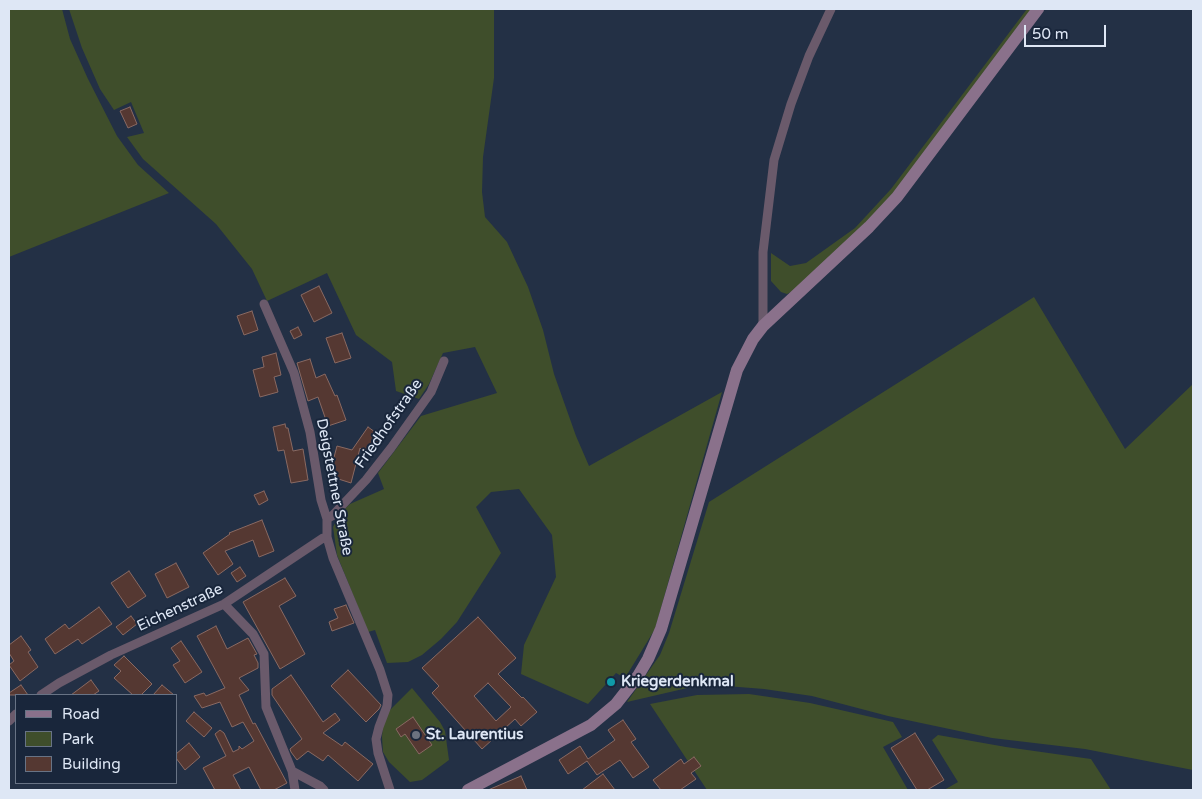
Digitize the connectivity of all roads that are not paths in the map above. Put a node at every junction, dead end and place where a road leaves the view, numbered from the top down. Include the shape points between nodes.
1 (831, 9) edge
2 (1038, 9) edge
3 (264, 304) dead end
4 (763, 326) junction
5 (444, 361) dead end
6 (327, 519) junction
7 (327, 537) junction
8 (224, 604) junction
9 (41, 694) edge
10 (292, 771) junction
11 (295, 790) edge
12 (324, 790) edge
13 (390, 790) edge
14 (468, 790) edge

1 - 4 street via 809,56 774,160 763,252
2 - 4 street via 897,197
3 - 6 street, Deigstettner Straße via 294,373 310,432
4 - 14 street via 744,353 737,370 670,602 638,676 616,704 591,725
5 - 6 street, Friedhofstraße via 430,392 391,448 366,480
6 - 7 street, Deigstettner Straße
7 - 8 street, Eichenstraße
7 - 13 street, Deigstettner Straße via 388,695 376,740
8 - 9 street, Eichenstraße via 110,655
8 - 10 street via 253,634 264,654 266,707
10 - 11 street
10 - 12 street

